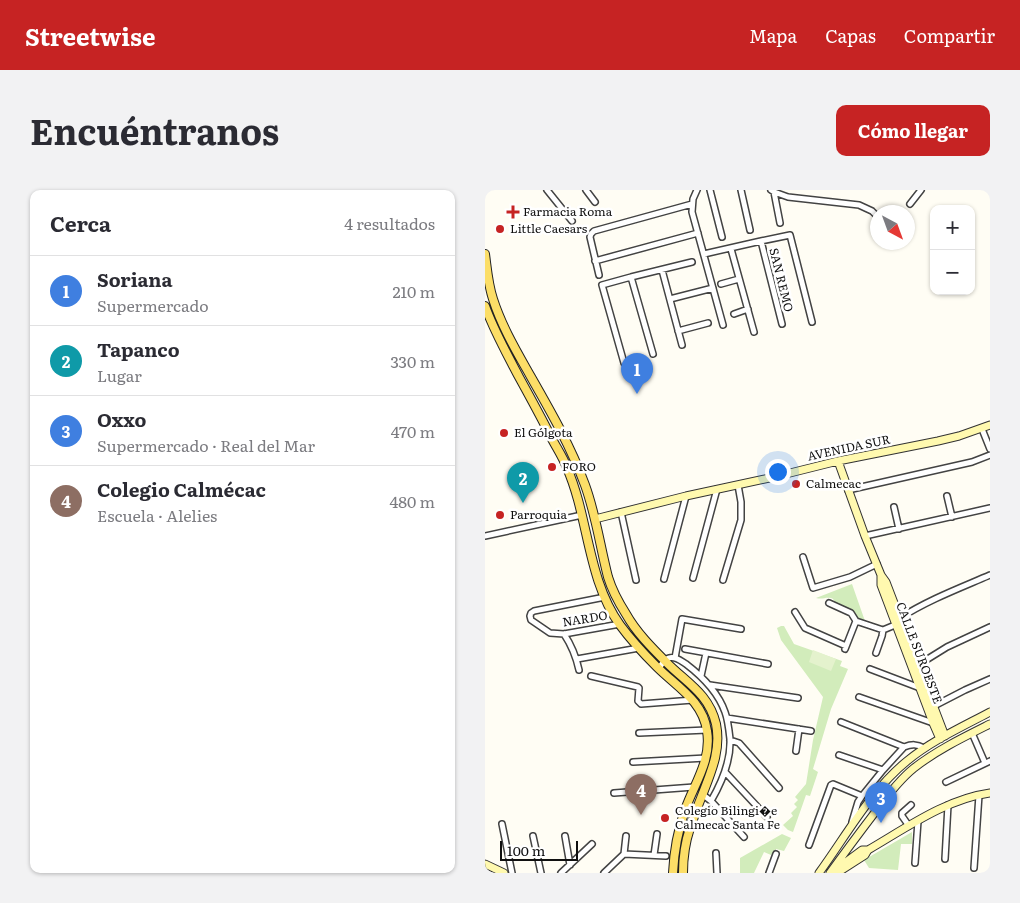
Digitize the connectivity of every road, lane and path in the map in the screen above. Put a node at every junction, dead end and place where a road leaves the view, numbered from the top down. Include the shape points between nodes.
1 (547, 190) edge
2 (586, 190) edge
3 (697, 190) edge
4 (710, 190) edge
5 (741, 190) edge
6 (772, 191) edge
7 (919, 191) edge
8 (595, 202) dead end
9 (692, 204) junction
10 (910, 204) dead end
11 (870, 211) edge
12 (572, 221) dead end
13 (780, 223) dead end
14 (750, 230) dead end
15 (698, 233) junction
16 (722, 237) dead end
17 (761, 241) junction
18 (731, 248) junction
19 (485, 254) edge
20 (704, 254) junction
21 (485, 260) edge
22 (595, 261) junction
23 (692, 262) dead end
24 (662, 270) junction
25 (599, 275) dead end
26 (631, 277) junction
27 (739, 279) junction
28 (721, 284) dead end
29 (713, 288) junction
30 (670, 299) junction
31 (485, 306) edge
32 (748, 309) junction
33 (734, 314) dead end
34 (707, 322) dead end
35 (812, 322) dead end
36 (782, 324) dead end
37 (723, 325) dead end
38 (678, 331) junction
39 (754, 332) dead end
40 (682, 345) dead end
41 (653, 354) dead end
42 (624, 363) dead end
43 (990, 425) edge
44 (982, 429) junction
45 (990, 449) edge
46 (990, 455) edge
47 (574, 457) junction
48 (564, 461) junction
49 (838, 461) junction
50 (738, 485) junction
51 (717, 489) junction
52 (848, 490) junction
53 (686, 496) junction
54 (947, 496) dead end
55 (894, 507) dead end
56 (990, 508) edge
57 (621, 512) junction
58 (582, 515) junction
59 (952, 516) junction
60 (595, 520) junction
61 (899, 528) junction
62 (485, 536) edge
63 (865, 536) junction
64 (803, 558) dead end
65 (877, 564) junction
66 (881, 575) junction
67 (990, 575) edge
68 (693, 578) dead end
69 (664, 579) dead end
70 (636, 580) dead end
71 (723, 580) dead end
72 (605, 597) junction
73 (829, 603) dead end
74 (795, 612) dead end
75 (900, 618) junction
76 (856, 621) junction
77 (620, 624) junction
78 (895, 625) junction
79 (990, 627) edge
80 (741, 629) dead end
81 (883, 630) junction
82 (564, 634) junction
83 (639, 648) junction
84 (685, 649) dead end
85 (706, 653) junction
86 (876, 653) dead end
87 (675, 658) junction
88 (577, 659) junction
89 (665, 660) junction
90 (768, 664) dead end
91 (918, 665) junction
92 (659, 669) junction
93 (870, 669) dead end
94 (579, 670) dead end
95 (591, 676) dead end
96 (701, 676) junction
97 (990, 679) edge
98 (710, 685) junction
99 (920, 688) junction
100 (859, 697) dead end
101 (798, 698) dead end
102 (693, 700) junction
103 (934, 706) junction
104 (990, 712) edge
105 (727, 718) junction
106 (841, 722) dead end
107 (933, 723) junction
108 (990, 724) edge
109 (799, 729) junction
110 (707, 730) junction
111 (811, 731) dead end
112 (639, 733) dead end
113 (971, 733) junction
114 (943, 737) junction
115 (730, 740) junction
116 (904, 747) junction
117 (924, 748) junction
118 (796, 751) dead end
119 (839, 755) dead end
120 (706, 758) junction
121 (633, 762) dead end
122 (987, 762) edge
123 (883, 770) junction
124 (725, 772) junction
125 (946, 782) dead end
126 (694, 787) junction
127 (779, 788) dead end
128 (614, 793) dead end
129 (990, 793) edge
130 (702, 794) junction
131 (979, 795) junction
132 (862, 796) junction
133 (711, 801) junction
134 (911, 805) dead end
135 (948, 805) junction
136 (767, 817) dead end
137 (918, 821) junction
138 (502, 824) dead end
139 (909, 826) junction
140 (851, 828) junction
141 (657, 834) dead end
142 (533, 836) dead end
143 (565, 836) dead end
144 (626, 836) dead end
145 (744, 837) dead end
146 (592, 844) dead end
147 (809, 845) dead end
148 (716, 853) dead end
149 (624, 854) junction
150 (776, 854) dead end
151 (654, 855) junction
152 (666, 856) dead end
153 (945, 859) dead end
154 (915, 863) dead end
155 (485, 864) edge
156 (570, 865) junction
157 (974, 868) dead end
158 (821, 871) edge
159 (834, 872) edge
160 (504, 873) edge
161 (512, 873) edge
162 (541, 873) edge
163 (561, 873) edge
164 (604, 873) edge
165 (673, 873) edge
166 (683, 873) edge
167 (717, 873) edge
168 (769, 873) edge

1 - 12 street
2 - 8 street
3 - 9 street
4 - 16 street
5 - 14 street
6 - 11 street via 787,197 859,205
6 - 13 street
7 - 10 street
9 - 15 street
9 - 22 street via 594,232 590,238
15 - 20 street
15 - 22 street
17 - 18 street
17 - 35 street via 790,235
17 - 36 street, SAN REMO
18 - 20 street
18 - 27 street
19 - 21 main road
20 - 29 street
21 - 47 main road via 490,288 511,342
22 - 25 street
23 - 24 street
24 - 26 street
24 - 30 street
26 - 41 street
26 - 42 street via 603,286
27 - 28 street
27 - 32 street
29 - 30 street
29 - 37 street
30 - 38 street
31 - 48 main road via 503,347
32 - 33 street
32 - 39 street
34 - 38 street
38 - 40 street
43 - 44 street, AVENIDA SUR
44 - 45 street
44 - 49 street, AVENIDA SUR
46 - 52 street
47 - 48 main road
47 - 60 main road
48 - 58 main road
49 - 50 street, AVENIDA SUR
49 - 52 street, CALLE SUROESTE
50 - 51 street, AVENIDA SUR
50 - 71 street via 741,520
51 - 53 street, AVENIDA SUR
51 - 68 street
52 - 63 street, CALLE SUROESTE
53 - 57 street, AVENIDA SUR
53 - 69 street
54 - 59 street
55 - 61 street
56 - 59 street
57 - 60 street, AVENIDA SUR
57 - 70 street
58 - 62 street
58 - 72 main road
59 - 61 street
60 - 89 main road via 614,593 631,623
61 - 63 street
63 - 65 street, CALLE SUROESTE
64 - 65 street via 813,588
65 - 66 street, CALLE SUROESTE
66 - 75 street, CALLE SUROESTE
66 - 78 street, CALLE SUROESTE via 881,585
67 - 75 street via 927,602
72 - 77 main road
72 - 82 street, NARDO via 533,611 531,620 548,632
73 - 76 street via 851,613
74 - 76 street via 805,628 845,648
75 - 91 street, CALLE SUROESTE
76 - 81 street
77 - 82 street, NARDO
77 - 83 main road
78 - 81 street
78 - 99 street, CALLE SUROESTE
79 - 91 street
80 - 87 street via 681,619
81 - 86 street
82 - 88 street
83 - 88 street
83 - 92 main road
84 - 85 street
85 - 90 street
85 - 96 street
87 - 89 street
87 - 96 street
88 - 94 street
89 - 92 street
89 - 130 main road via 703,696 715,723 718,739 715,762
91 - 103 street, CALLE SUROESTE
92 - 102 main road
93 - 99 street
95 - 102 street via 638,686 641,704
96 - 98 street
97 - 103 street
98 - 101 street
98 - 105 street
99 - 107 street, CALLE SUROESTE
100 - 107 street
102 - 110 main road via 703,714
103 - 114 street, CALLE SUROESTE
104 - 114 street
105 - 109 street
105 - 115 street
106 - 116 street
107 - 114 street, CALLE SUROESTE
108 - 113 street
109 - 111 street
109 - 118 street
110 - 112 street
110 - 120 main road
113 - 122 street
113 - 159 street via 927,758 901,780
114 - 117 street
115 - 124 street
115 - 127 street via 739,743
116 - 117 street via 916,744
116 - 123 street
117 - 140 street via 907,760 881,787
119 - 123 street
120 - 121 street
120 - 126 main road
122 - 125 street
123 - 132 street
124 - 133 street
124 - 136 street
126 - 128 street
126 - 165 main road via 680,826
129 - 131 street
130 - 133 street
130 - 166 main road via 686,841
131 - 135 street
131 - 157 street
132 - 140 street
132 - 147 street via 832,784
133 - 145 street
134 - 139 street via 901,813
135 - 137 street
135 - 153 street
137 - 139 street
137 - 154 street
138 - 161 street
139 - 159 street via 868,850 862,850
140 - 158 street
141 - 151 street
142 - 162 street
143 - 156 street
144 - 149 street
146 - 156 street
148 - 167 street
149 - 151 street
149 - 164 street
150 - 168 street
151 - 152 street
155 - 160 street
156 - 163 street
158 - 159 street

